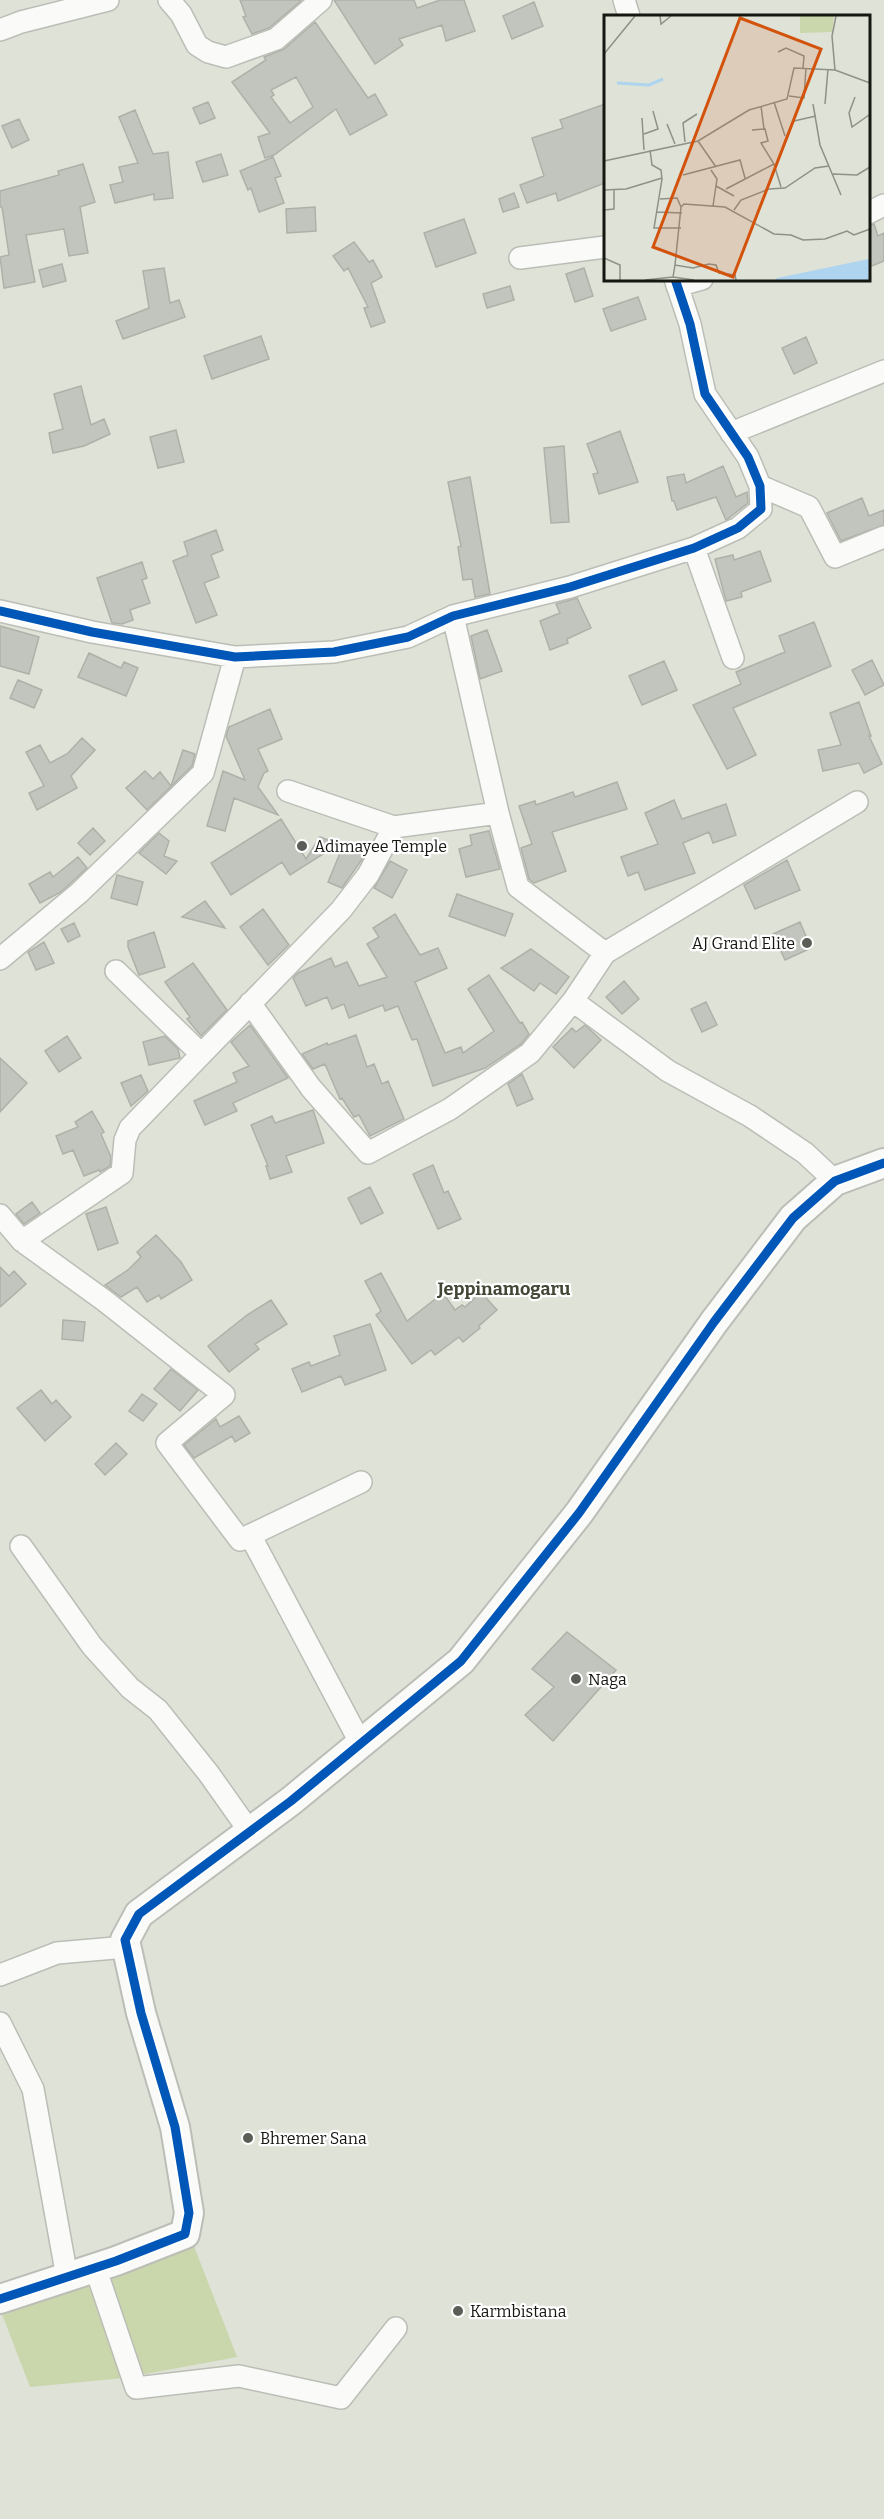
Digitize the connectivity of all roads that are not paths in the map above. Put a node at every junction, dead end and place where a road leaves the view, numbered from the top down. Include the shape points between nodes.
1 (108, 0) edge
2 (169, 0) edge
3 (321, 0) edge
4 (624, 0) edge
5 (628, 15) edge
6 (0, 30) edge
7 (884, 205) edge
8 (869, 212) edge
9 (604, 247) edge
10 (520, 258) dead end
11 (696, 280) edge
12 (676, 283) edge
13 (884, 371) edge
14 (731, 433) junction
15 (760, 486) junction
16 (884, 537) edge
17 (694, 548) junction
18 (0, 611) edge
19 (453, 616) junction
20 (235, 657) junction
21 (733, 658) dead end
22 (288, 791) dead end
23 (857, 802) dead end
24 (498, 813) junction
25 (394, 827) junction
26 (604, 953) junction
27 (0, 959) edge
28 (116, 971) dead end
29 (573, 1001) junction
30 (250, 1003) junction
31 (201, 1054) junction
32 (884, 1162) edge
33 (835, 1181) junction
34 (0, 1215) edge
35 (22, 1240) junction
36 (361, 1482) dead end
37 (250, 1534) junction
38 (21, 1546) dead end
39 (361, 1744) junction
40 (250, 1832) junction
41 (126, 1947) junction
42 (0, 1975) edge
43 (0, 2023) edge
44 (95, 2267) junction
45 (68, 2277) junction
46 (0, 2299) edge
47 (396, 2328) dead end

1 - 6 street
2 - 3 street via 197,45 226,57 276,39
4 - 5 street
7 - 8 street
9 - 10 street
11 - 12 street
12 - 14 street via 690,324 705,394
13 - 14 street
14 - 15 street via 748,456
15 - 16 street via 809,507 835,557
15 - 17 street via 761,509 738,528
17 - 19 street via 570,587
17 - 21 street
18 - 20 street
19 - 20 street via 408,637 334,652
19 - 24 street
20 - 27 street via 203,773 79,893
22 - 25 street
23 - 26 street
24 - 25 street
24 - 26 street via 518,887
25 - 30 street via 368,875 341,910
26 - 29 street
28 - 31 street
29 - 30 street via 531,1053 450,1109 368,1153 311,1088
29 - 33 street via 668,1071 750,1116 805,1153
30 - 31 street
31 - 35 street via 130,1128 122,1173
32 - 33 street
33 - 39 street via 793,1218 579,1513 461,1661
34 - 35 street
35 - 37 street via 224,1395 167,1443 240,1540
36 - 37 street
37 - 39 street
38 - 40 street via 92,1646 129,1688 158,1710
39 - 40 street
40 - 41 street via 139,1914 125,1940
41 - 42 street via 57,1953
41 - 44 street via 141,2013 176,2127 189,2213 185,2234
43 - 45 street via 33,2089
44 - 45 street
44 - 47 street via 136,2388 239,2376 341,2398
45 - 46 street

